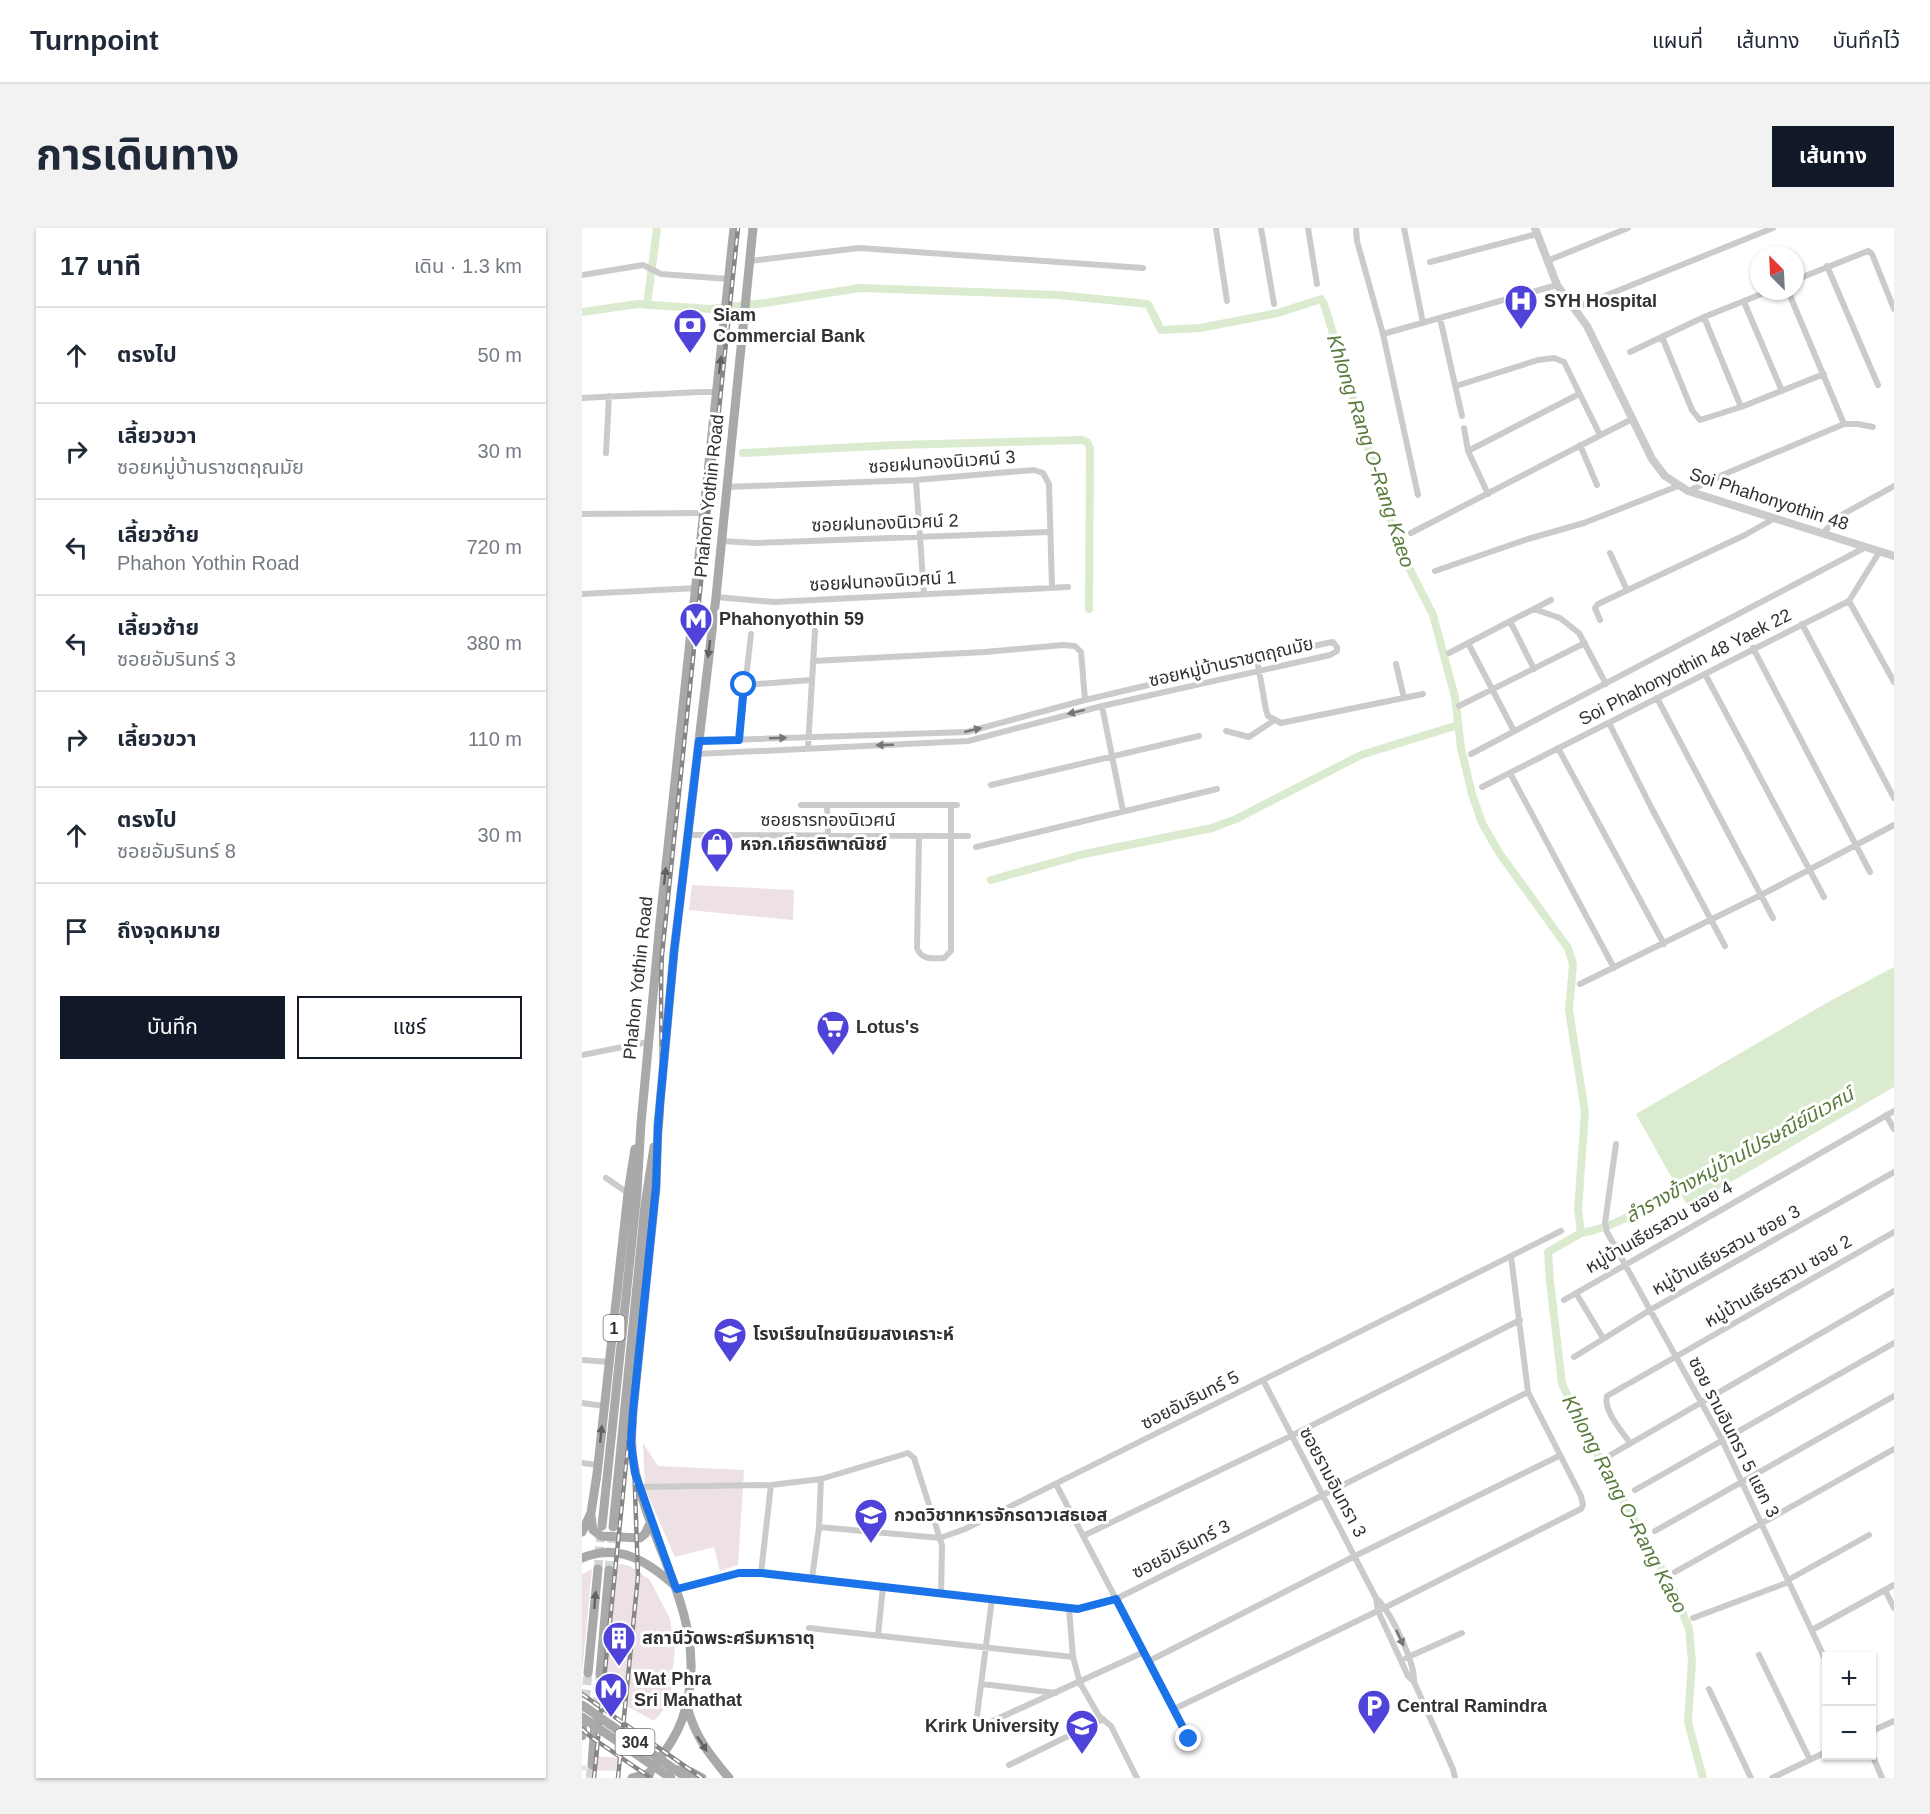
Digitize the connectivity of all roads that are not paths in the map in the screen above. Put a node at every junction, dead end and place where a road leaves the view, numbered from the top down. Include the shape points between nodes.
1 (734, 228) edge
2 (753, 228) edge
3 (1216, 228) edge
4 (1261, 228) edge
5 (1308, 228) edge
6 (1356, 228) edge
7 (1404, 228) edge
8 (1628, 228) edge
9 (1773, 228) edge
10 (1536, 231) edge
11 (750, 261) junction
12 (1547, 261) junction
13 (1430, 262) dead end
14 (1827, 266) junction
15 (1143, 268) dead end
16 (582, 275) edge
17 (1804, 276) edge
18 (729, 279) junction
19 (1317, 284) dead end
20 (1557, 285) junction
21 (1750, 299) edge
22 (1792, 300) edge
23 (1227, 302) dead end
24 (1744, 302) junction
25 (1274, 304) dead end
26 (1575, 308) junction
27 (1894, 309) edge
28 (1704, 317) junction
29 (1440, 318) junction
30 (1423, 322) junction
31 (1383, 334) junction
32 (1662, 337) junction
33 (1630, 352) dead end
34 (1824, 374) junction
35 (1878, 385) dead end
36 (1456, 386) junction
37 (1782, 391) junction
38 (717, 392) junction
39 (1579, 394) junction
40 (609, 396) junction
41 (582, 398) edge
42 (1741, 407) junction
43 (1462, 416) dead end
44 (1632, 419) junction
45 (1844, 424) junction
46 (1873, 427) dead end
47 (1464, 428) dead end
48 (1600, 435) junction
49 (712, 444) junction
50 (731, 444) junction
51 (1580, 445) junction
52 (1468, 451) junction
53 (606, 453) dead end
54 (711, 456) junction
55 (730, 456) junction
56 (916, 480) junction
57 (1597, 485) dead end
58 (1678, 486) junction
59 (1894, 486) edge
60 (726, 487) junction
61 (1688, 491) junction
62 (1488, 494) junction
63 (1418, 495) dead end
64 (705, 513) junction
65 (582, 514) edge
66 (1776, 518) junction
67 (1050, 532) junction
68 (1411, 533) dead end
69 (1823, 533) junction
70 (920, 536) junction
71 (721, 541) junction
72 (1867, 547) junction
73 (1880, 551) junction
74 (1610, 553) dead end
75 (1894, 556) edge
76 (1435, 571) dead end
77 (1052, 587) junction
78 (1068, 587) dead end
79 (697, 588) junction
80 (1627, 590) junction
81 (582, 594) edge
82 (924, 594) junction
83 (716, 597) junction
84 (1551, 600) dead end
85 (1849, 601) junction
86 (1534, 609) junction
87 (1600, 620) dead end
88 (1509, 621) junction
89 (1802, 624) junction
90 (815, 631) dead end
91 (751, 634) dead end
92 (1468, 643) junction
93 (1585, 643) junction
94 (1753, 648) junction
95 (1449, 653) dead end
96 (1257, 659) junction
97 (813, 661) junction
98 (1396, 664) dead end
99 (1259, 669) junction
100 (1534, 669) junction
101 (1705, 674) junction
102 (1181, 677) junction
103 (811, 680) junction
104 (1894, 682) edge
105 (1606, 684) junction
106 (744, 685) junction
107 (1183, 688) junction
108 (1492, 690) junction
109 (1423, 694) dead end
110 (1404, 698) junction
111 (1657, 698) junction
112 (1085, 700) junction
113 (1102, 706) junction
114 (1459, 706) dead end
115 (1032, 714) junction
116 (1273, 720) junction
117 (1033, 723) junction
118 (1609, 723) junction
119 (1226, 731) dead end
120 (1514, 731) junction
121 (1199, 736) dead end
122 (809, 737) junction
123 (739, 740) junction
124 (699, 741) junction
125 (808, 747) junction
126 (1558, 748) junction
127 (697, 754) junction
128 (1471, 754) dead end
129 (1112, 757) junction
130 (1510, 773) junction
131 (991, 785) dead end
132 (1482, 787) dead end
133 (1217, 789) dead end
134 (1894, 798) edge
135 (801, 805) dead end
136 (827, 806) junction
137 (1123, 811) junction
138 (1894, 825) edge
139 (688, 835) junction
140 (828, 835) junction
141 (920, 836) junction
142 (951, 836) junction
143 (968, 836) dead end
144 (1857, 845) junction
145 (976, 847) dead end
146 (1809, 869) junction
147 (1870, 872) dead end
148 (1761, 895) junction
149 (1824, 897) dead end
150 (1773, 918) dead end
151 (1712, 920) junction
152 (1664, 944) junction
153 (1725, 946) dead end
154 (1614, 968) junction
155 (1580, 984) dead end
156 (648, 1042) junction
157 (582, 1055) edge
158 (1894, 1111) edge
159 (1886, 1115) junction
160 (641, 1123) junction
161 (658, 1125) junction
162 (1894, 1129) edge
163 (1616, 1144) dead end
164 (1894, 1172) edge
165 (606, 1178) dead end
166 (628, 1193) junction
167 (1561, 1231) dead end
168 (1894, 1232) edge
169 (1511, 1256) junction
170 (1624, 1264) junction
171 (1894, 1291) edge
172 (1576, 1293) junction
173 (1564, 1300) dead end
174 (1650, 1310) junction
175 (1520, 1320) junction
176 (1603, 1338) junction
177 (1894, 1343) edge
178 (1676, 1356) junction
179 (1574, 1357) dead end
180 (582, 1360) edge
181 (610, 1362) junction
182 (1263, 1380) junction
183 (1528, 1392) junction
184 (1894, 1396) edge
185 (1701, 1401) junction
186 (582, 1403) edge
187 (604, 1406) junction
188 (1291, 1436) junction
189 (1722, 1440) junction
190 (1630, 1443) junction
191 (1894, 1449) edge
192 (1559, 1456) junction
193 (1607, 1457) dead end
194 (582, 1463) edge
195 (598, 1465) junction
196 (821, 1479) junction
197 (1741, 1482) junction
198 (1056, 1484) junction
199 (771, 1485) junction
200 (639, 1487) junction
201 (1635, 1490) dead end
202 (1322, 1494) junction
203 (591, 1513) junction
204 (651, 1521) junction
205 (1761, 1523) junction
206 (602, 1526) tunnel mouth
207 (614, 1527) tunnel mouth
208 (819, 1527) junction
209 (1655, 1531) dead end
210 (582, 1532) edge
211 (1869, 1535) dead end
212 (1083, 1536) junction
213 (940, 1538) junction
214 (1354, 1556) junction
215 (582, 1558) edge
216 (597, 1569) tunnel mouth
217 (609, 1570) tunnel mouth
218 (1675, 1572) dead end
219 (761, 1573) junction
220 (812, 1578) junction
221 (1788, 1581) junction
222 (1894, 1585) edge
223 (676, 1587) junction
224 (883, 1587) junction
225 (1885, 1590) junction
226 (941, 1594) junction
227 (1376, 1598) junction
228 (992, 1599) junction
229 (1116, 1599) junction
230 (1386, 1607) junction
231 (1069, 1608) junction
232 (1894, 1608) edge
233 (1378, 1611) junction
234 (1693, 1618) dead end
235 (810, 1628) dead end
236 (1812, 1630) junction
237 (1462, 1633) dead end
238 (878, 1635) junction
239 (986, 1647) junction
240 (1144, 1652) junction
241 (1823, 1652) edge
242 (1759, 1655) dead end
243 (1073, 1657) junction
244 (1408, 1657) junction
245 (1400, 1660) junction
246 (1149, 1661) junction
247 (588, 1673) tunnel mouth
248 (600, 1674) tunnel mouth
249 (1414, 1682) junction
250 (1080, 1683) junction
251 (982, 1684) junction
252 (1709, 1689) dead end
253 (1057, 1694) junction
254 (687, 1703) junction
255 (582, 1705) edge
256 (1174, 1709) junction
257 (583, 1718) edge
258 (1103, 1719) junction
259 (1894, 1721) edge
260 (595, 1723) tunnel mouth
261 (1876, 1729) edge
262 (582, 1736) edge
263 (1189, 1739) dead end
264 (1822, 1754) edge
265 (1810, 1760) junction
266 (1874, 1760) edge
267 (592, 1765) tunnel mouth
268 (1009, 1765) dead end
269 (1453, 1769) junction
270 (648, 1776) edge
271 (632, 1778) edge
272 (671, 1778) edge
273 (687, 1778) edge
274 (702, 1778) edge
275 (729, 1778) edge
276 (1137, 1778) edge
277 (1455, 1778) edge
278 (1461, 1778) edge
279 (1751, 1778) edge
280 (1772, 1778) edge
281 (1882, 1778) edge

1 - 18 main road, Phahon Yothin Road
2 - 11 main road, Phahon Yothin Road
3 - 23 street
4 - 25 street
5 - 19 street
6 - 31 street
7 - 30 street
8 - 12 street
9 - 26 street
10 - 12 street, Soi Phahonyothin 48
10 - 13 street
11 - 15 street via 859,248
11 - 50 main road, Phahon Yothin Road
12 - 20 street, Soi Phahonyothin 48
14 - 17 street
14 - 27 street via 1870,252
14 - 35 street
16 - 18 street via 643,265 661,273
38 -> 18 main road, Phahon Yothin Road
20 - 26 street, Soi Phahonyothin 48
20 - 29 street
21 - 24 street
22 - 34 street
24 - 28 street
24 - 37 street
26 - 44 street, Soi Phahonyothin 48
28 - 32 street
28 - 42 street
29 - 30 street
29 - 36 street
30 - 31 street
31 - 63 street
32 - 33 street
32 - 42 street via 1696,417 1706,419
34 - 37 street
34 - 45 street
36 - 39 street via 1554,358 1564,362
36 - 43 street
37 - 42 street
38 - 40 street
38 - 49 main road, Phahon Yothin Road
39 - 48 street
39 - 52 street
40 - 41 street
40 - 53 street
44 - 48 street
44 - 58 street, Soi Phahonyothin 48 via 1659,469
45 - 46 street
45 - 61 street
47 - 52 street
48 - 51 street
49 - 50 main road
49 - 54 main road, Phahon Yothin Road
50 - 55 main road, Phahon Yothin Road
51 - 57 street
51 - 62 street
52 - 62 street
54 - 55 main road
54 - 64 main road, Phahon Yothin Road
55 - 60 main road, Phahon Yothin Road
56 - 60 street, ซอยฝนทองนิเวศน์ 3
56 - 67 street, ซอยฝนทองนิเวศน์ 3 via 1035,470 1043,473 1049,484
56 - 70 street
58 - 61 street, Soi Phahonyothin 48
58 - 76 street via 1584,523
59 - 69 street via 1838,517
60 - 71 main road, Phahon Yothin Road
61 - 66 street, Soi Phahonyothin 48
62 - 68 street
64 - 65 street
64 - 79 main road, Phahon Yothin Road
66 - 69 street, Soi Phahonyothin 48
66 - 80 street
67 - 70 street, ซอยฝนทองนิเวศน์ 2
67 - 77 street, ซอยฝนทองนิเวศน์ 3
69 - 72 street, Soi Phahonyothin 48
70 - 71 street, ซอยฝนทองนิเวศน์ 2
70 - 82 street
71 - 83 main road, Phahon Yothin Road
72 - 73 street, Soi Phahonyothin 48
72 - 105 street
73 - 75 street, Soi Phahonyothin 48
73 - 85 street
74 - 80 street
77 - 78 street, ซอยฝนทองนิเวศน์ 1
77 - 82 street, ซอยฝนทองนิเวศน์ 1
79 - 81 street
156 -> 79 main road, Phahon Yothin Road
80 - 87 street via 1595,606
82 - 83 street, ซอยฝนทองนิเวศน์ 1 via 774,602
83 -> 124 main road, Phahon Yothin Road
84 - 86 street
85 - 89 street, Soi Phahonyothin 48 Yaek 22
85 - 104 street
86 - 88 street
86 - 93 street via 1571,625
88 - 92 street
88 - 100 street
89 - 94 street, Soi Phahonyothin 48 Yaek 22
89 - 134 street
90 - 97 street
91 - 106 street
92 - 95 street
92 - 108 street
93 - 100 street
93 - 105 street
94 - 101 street, Soi Phahonyothin 48 Yaek 22
94 - 144 street
96 - 99 street
96 - 99 street, ซอยหมู่บ้านราชตฤณมัย via 1333,642 1337,647 1330,655
96 - 102 street, ซอยหมู่บ้านราชตฤณมัย
97 - 103 street
97 - 112 street via 1075,646 1081,652
98 - 110 street
99 - 107 street, ซอยหมู่บ้านราชตฤณมัย
99 - 116 street via 1266,710
100 - 108 street
101 - 111 street, Soi Phahonyothin 48 Yaek 22
101 - 146 street
102 - 107 street
102 - 112 street, ซอยหมู่บ้านราชตฤณมัย
103 - 106 street
103 - 122 street
105 - 120 street
106 - 123 street
107 - 113 street, ซอยหมู่บ้านราชตฤณมัย
108 - 114 street
108 - 120 street
109 - 110 street
110 - 116 street via 1281,723
111 - 118 street, Soi Phahonyothin 48 Yaek 22
111 - 148 street
112 - 115 street, ซอยหมู่บ้านราชตฤณมัย
113 -> 117 street, ซอยหมู่บ้านราชตฤณมัย
113 - 129 street
115 - 117 street
122 -> 115 street, ซอยหมู่บ้านราชตฤณมัย via 967,732
116 - 119 street via 1249,737
117 -> 125 street, ซอยหมู่บ้านราชตฤณมัย via 958,743
118 - 126 street, Soi Phahonyothin 48 Yaek 22
118 - 151 street
120 - 128 street
121 - 129 street
123 -> 122 street, ซอยหมู่บ้านราชตฤณมัย
122 - 125 street
123 - 124 street, ซอยหมู่บ้านราชตฤณมัย
124 - 127 main road, Phahon Yothin Road
125 - 127 street, ซอยหมู่บ้านราชตฤณมัย
126 - 130 street, Soi Phahonyothin 48 Yaek 22
126 - 152 street
127 - 139 main road, Phahon Yothin Road
129 - 131 street
129 - 137 street
130 - 132 street, Soi Phahonyothin 48 Yaek 22
130 - 154 street
133 - 137 street
135 - 136 street
136 - 140 street
136 - 142 street via 954,805
137 - 145 street
138 - 144 street
139 - 140 street, ซอยธารทองนิเวศน์
139 - 161 main road, Phahon Yothin Road
140 - 141 street, ซอยธารทองนิเวศน์
141 - 142 street, ซอยธารทองนิเวศน์
141 - 142 street via 917,948 927,959 944,958 951,951
142 - 143 street, ซอยธารทองนิเวศน์
144 - 146 street
144 - 147 street
146 - 148 street
146 - 149 street
148 - 150 street
148 - 151 street
151 - 152 street
151 - 153 street
152 - 154 street
154 - 155 street
156 - 157 street
156 - 160 main road, Phahon Yothin Road
158 - 159 street, หมู่บ้านเธียรสวน ซอย 4
159 - 162 street
159 - 170 street, หมู่บ้านเธียรสวน ซอย 4
160 - 166 main road, Phahon Yothin Road / 1
160 - 206 main road, Phahon Yothin Road / 1
161 - 200 main road, Phahon Yothin Road / 1 via 657,1181 632,1432 633,1464
161 - 207 main road, Phahon Yothin Road / 1 via 647,1187
163 - 170 street, ซอย รามอินทรา 5 แยก 3 via 1605,1223
164 - 174 street, หมู่บ้านเธียรสวน ซอย 3
165 - 166 street
166 - 181 main road, Phahon Yothin Road / 1
167 - 169 street, ซอยอัมรินทร์ 5
168 - 178 street, หมู่บ้านเธียรสวน ซอย 2
169 - 175 street
169 - 182 street, ซอยอัมรินทร์ 5
170 - 172 street, หมู่บ้านเธียรสวน ซอย 4
170 - 174 street, ซอย รามอินทรา 5 แยก 3
171 - 185 street
172 - 173 street, หมู่บ้านเธียรสวน ซอย 4
172 - 176 street
174 - 176 street, หมู่บ้านเธียรสวน ซอย 3
174 - 178 street, ซอย รามอินทรา 5 แยก 3
175 - 183 street
175 - 188 street
176 - 179 street, หมู่บ้านเธียรสวน ซอย 3
177 - 189 street
178 - 185 street, ซอย รามอินทรา 5 แยก 3
178 - 190 street, หมู่บ้านเธียรสวน ซอย 2 via 1607,1396 1608,1409
180 - 181 street
181 - 187 main road, Phahon Yothin Road / 1
182 - 188 street, ซอยรามอินทรา 3
182 - 198 street, ซอยอัมรินทร์ 5
183 - 192 street
183 - 202 street, ซอยอัมรินทร์ 3
184 - 197 street
185 - 189 street, ซอย รามอินทรา 5 แยก 3
185 - 190 street
186 - 187 street
195 -> 187 main road, Phahon Yothin Road / 1
188 - 202 street, ซอยรามอินทรา 3
188 - 212 street
189 - 197 street, ซอย รามอินทรา 5 แยก 3
189 - 201 street
190 - 193 street
191 - 205 street
192 - 214 street
192 - 230 street via 1581,1496 1581,1509
194 - 195 street
195 - 203 main road, Phahon Yothin Road / 1
196 - 199 street
196 - 208 street
196 - 213 street via 904,1452 910,1454
197 - 205 street, ซอย รามอินทรา 5 แยก 3
197 - 209 street
198 - 212 street
198 - 213 street, ซอยอัมรินทร์ 5
199 - 200 street
199 - 219 street
200 - 204 main road, Phahon Yothin Road / 1
202 - 214 street, ซอยรามอินทรา 3
202 - 229 street, ซอยอัมรินทร์ 3
203 - 204 main road via 593,1530 601,1536 640,1538
203 - 210 main road, Phahon Yothin Road / 1
204 - 223 main road, Phahon Yothin Road / 1
205 - 218 street
205 - 221 street, ซอย รามอินทรา 5 แยก 3
208 - 213 street, ซอยอัมรินทร์ 5
208 - 220 street
211 - 221 street
212 - 229 street
213 - 226 street
214 - 227 street, ซอยรามอินทรา 3
214 - 246 street
215 - 223 main road via 602,1552 633,1557 655,1568
247 -> 216 main road
217 - 248 main road
219 - 220 street, ซอยอัมรินทร์ 3
219 - 223 street, ซอยอัมรินทร์ 3 via 739,1573
220 - 224 street, ซอยอัมรินทร์ 3
221 - 234 street
221 - 236 street, ซอย รามอินทรา 5 แยก 3
222 - 225 street
223 - 254 main road, Phahon Yothin Road via 690,1640 692,1662
224 - 226 street, ซอยอัมรินทร์ 3
224 - 238 street
225 - 232 street
225 - 236 street
226 - 228 street, ซอยอัมรินทร์ 3
227 - 230 street, ซอยรามอินทรา 3
227 - 233 street, ซอยรามอินทรา 3
228 - 231 street, ซอยอัมรินทร์ 3
228 - 239 street
229 - 231 street, ซอยอัมรินทร์ 3 via 1087,1608
229 - 240 street
230 - 233 street
230 -> 244 street, ซอยรามอินทรา 3
231 - 243 street
233 - 245 street, ซอยรามอินทรา 3
233 - 256 street
235 - 238 street
236 - 241 street, ซอย รามอินทรา 5 แยก 3
237 - 244 street
238 - 239 street
239 - 243 street
239 - 251 street
240 - 246 street
240 - 250 street
242 - 265 street
243 - 250 street
244 - 245 street
244 - 249 street, ซอยรามอินทรา 3 via 1415,1673
245 - 249 street, ซอยรามอินทรา 3
246 - 256 street
249 - 269 street, ซอยรามอินทรา 3
250 - 253 street
250 - 258 street
251 - 253 street
251 - 253 street via 977,1716 982,1725
252 - 279 street
254 - 270 main road via 674,1738
254 -> 275 main road via 700,1741
255 - 273 main road, 304, bridge
256 - 263 street
257 - 262 main road
257 - 272 main road, 304, bridge
258 - 268 street
258 - 276 street via 1111,1726
259 - 261 street
260 - 267 main road
264 - 265 street
265 - 280 street
266 - 281 street
269 - 277 street, ซอยรามอินทรา 3
269 - 278 street, ซอยรามอินทรา 3
270 - 271 main road
270 - 274 main road, 304 via 665,1768

